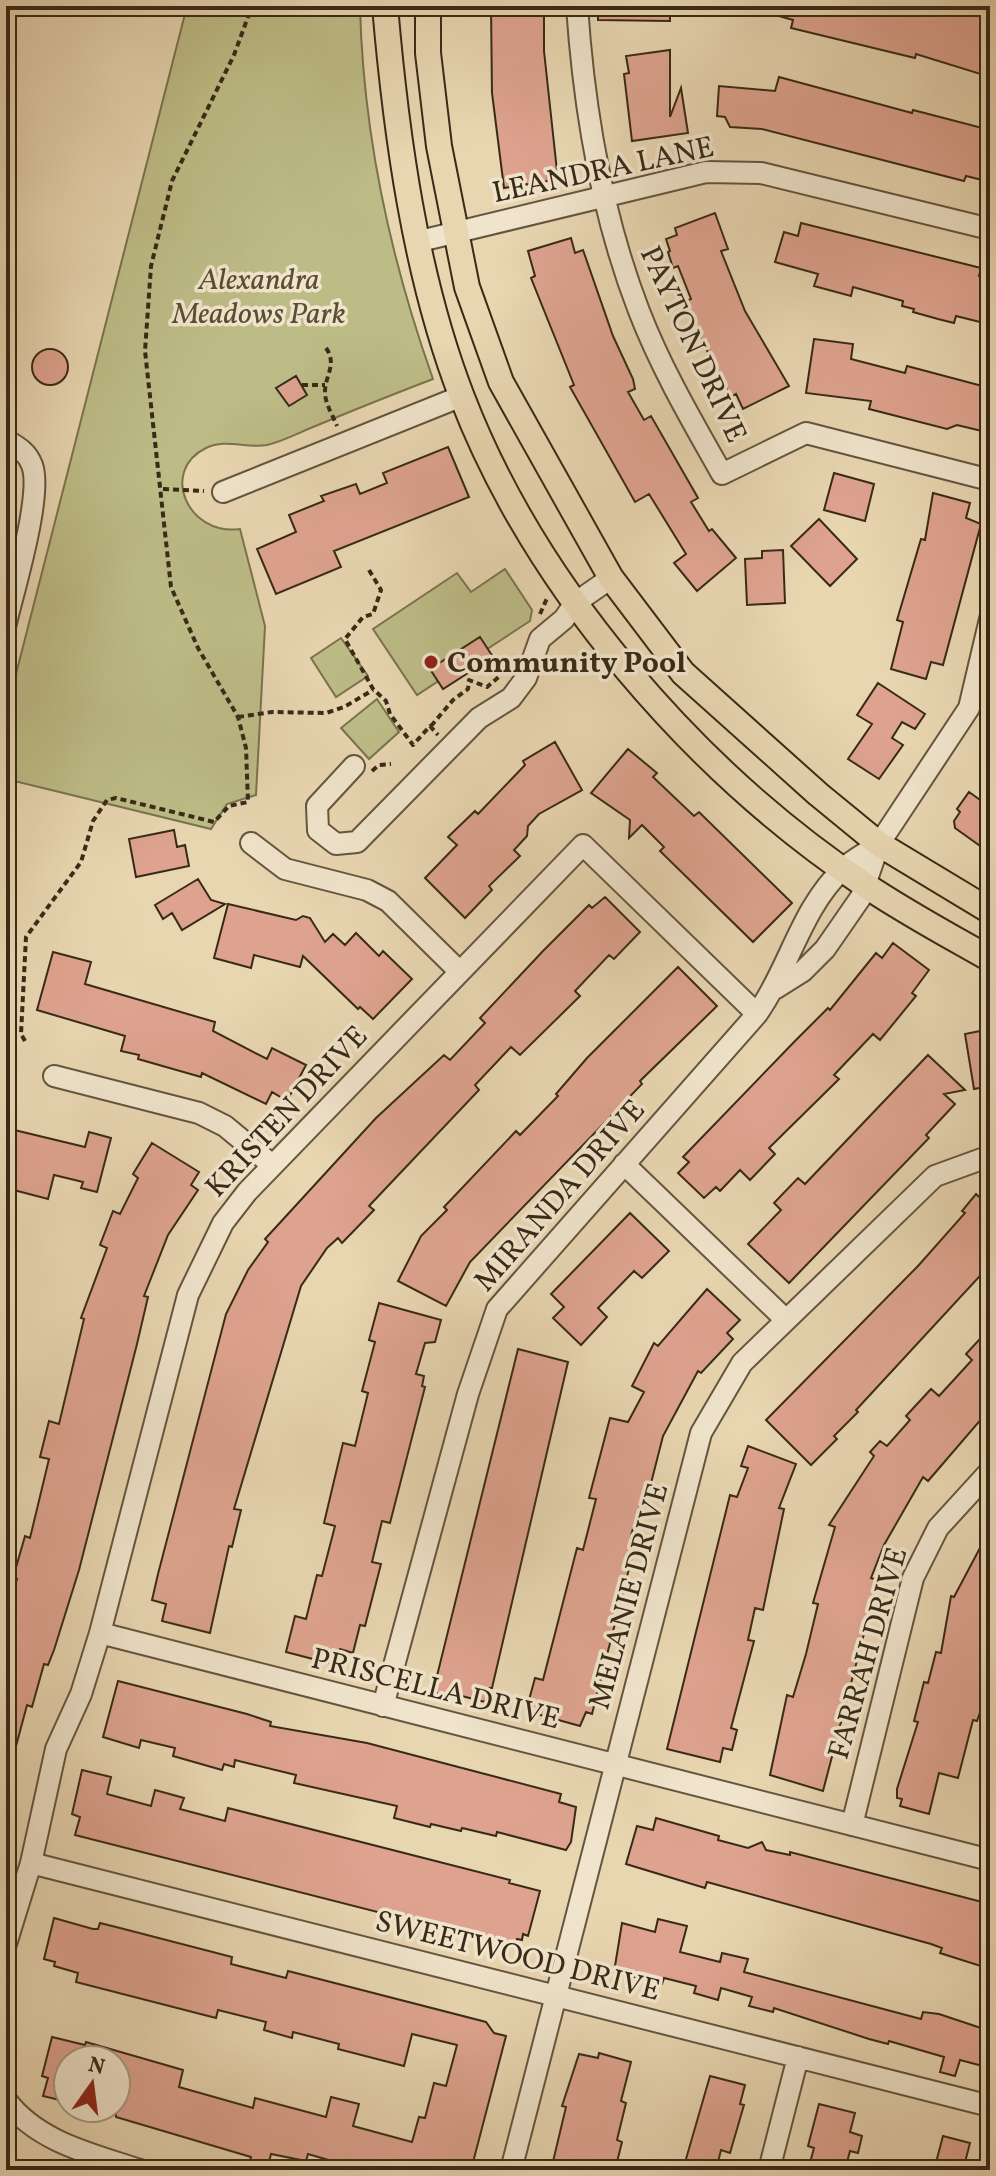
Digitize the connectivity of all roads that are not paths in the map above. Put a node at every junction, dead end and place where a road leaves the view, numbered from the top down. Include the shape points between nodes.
1 (385, 6) edge
2 (428, 6) edge
3 (577, 6) edge
4 (603, 194) junction
5 (990, 229) edge
6 (453, 231) junction
7 (416, 242) junction
8 (462, 396) junction
9 (6, 440) edge
10 (990, 480) edge
11 (223, 492) road end
12 (611, 578) junction
13 (575, 603) junction
14 (990, 619) edge
15 (6, 623) edge
16 (361, 771) road end
17 (251, 843) dead end
18 (879, 844) junction
19 (843, 869) junction
20 (865, 885) junction
21 (990, 911) edge
22 (990, 959) edge
23 (460, 972) junction
24 (776, 988) junction
25 (757, 1014) junction
26 (54, 1076) dead end
27 (990, 1156) edge
28 (271, 1164) junction
29 (624, 1164) junction
30 (786, 1320) junction
31 (990, 1471) edge
32 (100, 1633) junction
33 (383, 1706) junction
34 (616, 1765) junction
35 (852, 1825) junction
36 (990, 1860) edge
37 (31, 1863) junction
38 (6, 1944) edge
39 (556, 1996) junction
40 (798, 2057) junction
41 (6, 2100) edge
42 (990, 2106) edge
43 (12, 2124) edge
44 (140, 2170) edge
45 (511, 2170) edge
46 (769, 2170) edge

1 - 7 main road
2 - 6 main road via 428,53
3 - 4 street, PAYTON DRIVE via 582,86
4 - 5 street, LEANDRA LANE via 706,172 761,173
4 - 6 street, LEANDRA LANE
4 - 10 street, PAYTON DRIVE via 640,313 722,474 806,433
6 - 7 street, LEANDRA LANE
6 - 12 main road via 501,382
7 - 8 main road
8 - 11 street
8 - 13 main road via 513,503
9 - 15 street via 24,450 33,467 35,491
12 - 13 street
12 - 18 main road via 683,673
13 - 16 street via 540,639 526,678 511,698 479,718 357,842 336,844 318,830 317,806
13 - 19 main road via 640,688 737,784
14 - 18 street, MIRANDA DRIVE via 969,708
17 - 23 street via 285,869 367,890 388,901
18 - 19 street, MIRANDA DRIVE
18 - 20 street, MIRANDA DRIVE
18 - 21 main road
19 - 20 main road
19 - 24 street, MIRANDA DRIVE via 788,953
20 - 22 main road
20 - 24 street, MIRANDA DRIVE via 825,949
23 - 25 street, KRISTEN DRIVE via 583,845
23 - 28 street, KRISTEN DRIVE
24 - 25 street, MIRANDA DRIVE
25 - 29 street, MIRANDA DRIVE
26 - 28 street via 199,1113 225,1126
27 - 30 street, MELANIE DRIVE via 935,1176
28 - 32 street, KRISTEN DRIVE via 223,1223 188,1295
29 - 30 street
29 - 33 street, MIRANDA DRIVE via 497,1309 468,1394
30 - 34 street, MELANIE DRIVE via 742,1363 701,1433
31 - 35 street, FARRAH DRIVE via 938,1528 913,1578
32 - 33 street, PRISCELLA DRIVE
32 - 37 street, KRISTEN DRIVE via 56,1749
33 - 34 street, PRISCELLA DRIVE
34 - 35 street, PRISCELLA DRIVE
34 - 39 street, MELANIE DRIVE
35 - 36 street, PRISCELLA DRIVE
37 - 38 street, KRISTEN DRIVE
37 - 39 street, SWEETWOOD DRIVE
39 - 40 street, SWEETWOOD DRIVE
39 - 45 street, MELANIE DRIVE
40 - 42 street, SWEETWOOD DRIVE
40 - 46 street
41 - 43 street
43 - 44 street

